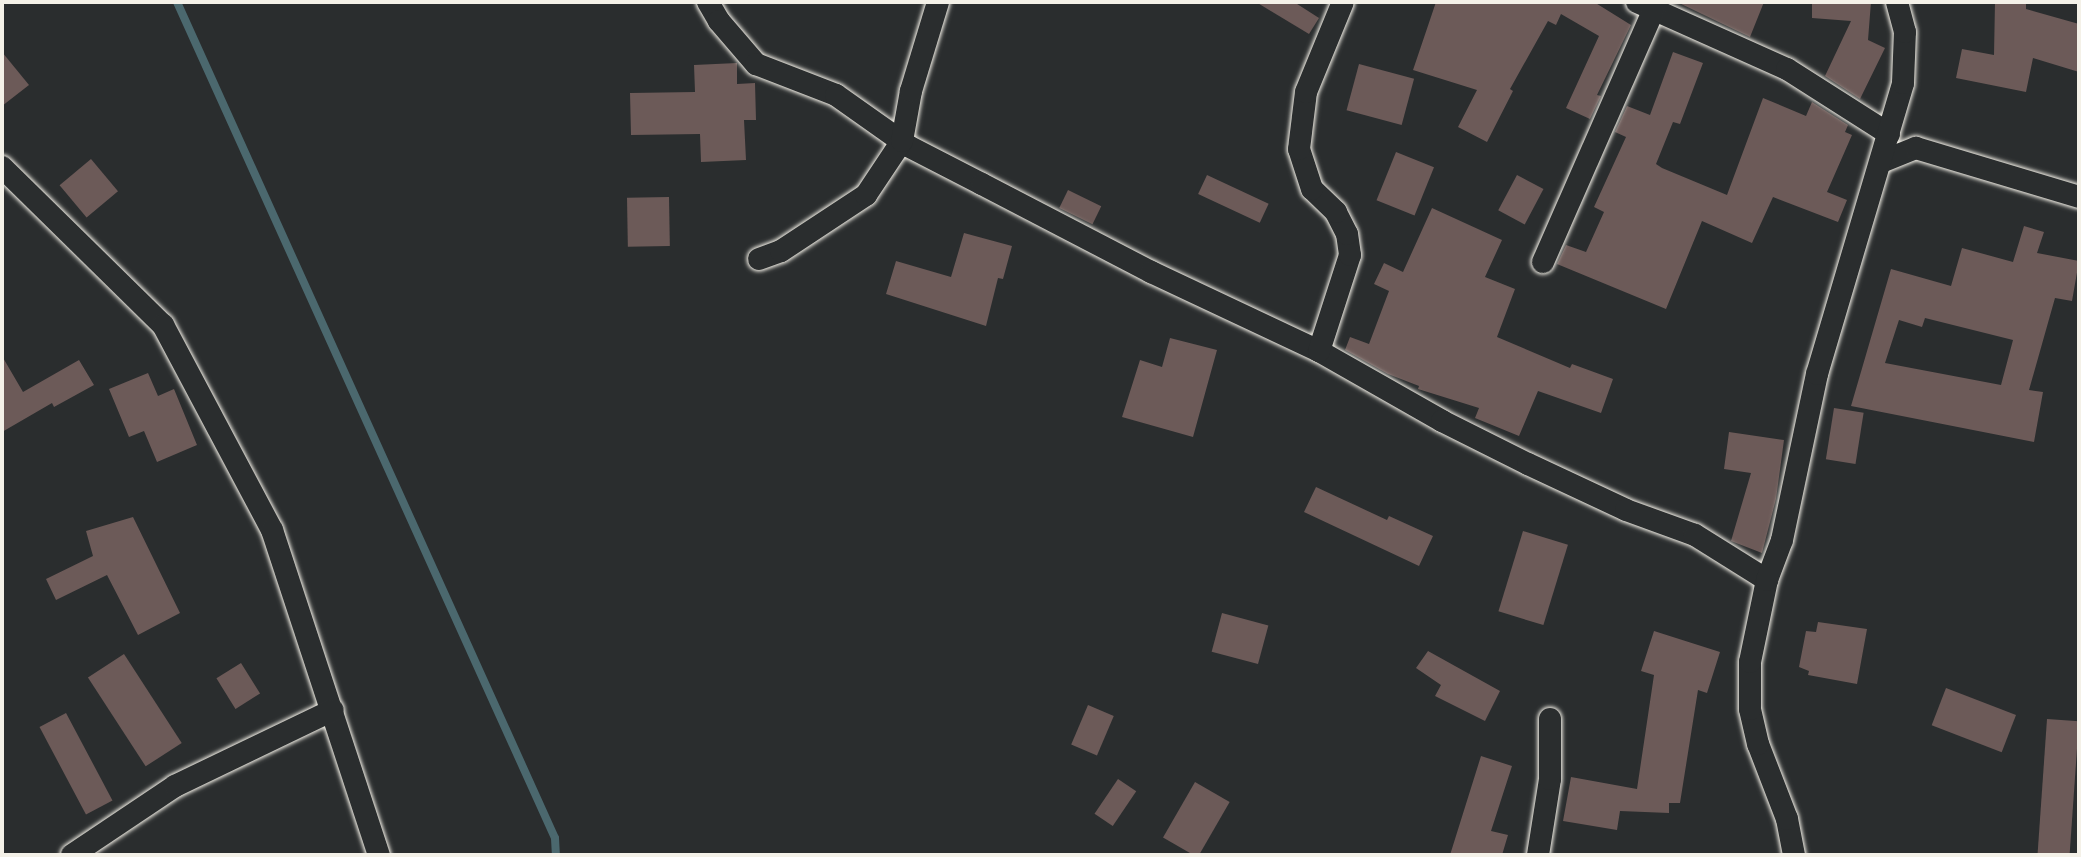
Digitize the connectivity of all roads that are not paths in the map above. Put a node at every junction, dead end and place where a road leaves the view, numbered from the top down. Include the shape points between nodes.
1 (708, 2) edge
2 (938, 2) edge
3 (1343, 2) edge
4 (1897, 2) edge
5 (1645, 7) edge
6 (1889, 134) junction
7 (902, 141) junction
8 (1881, 162) junction
9 (2, 167) edge
10 (2079, 197) edge
11 (759, 259) dead end
12 (1543, 262) dead end
13 (1319, 351) junction
14 (1767, 580) junction
15 (333, 710) junction
16 (1550, 719) dead end
17 (72, 855) edge
18 (379, 855) edge
19 (1538, 855) edge
20 (1794, 855) edge

1 - 7 street via 756,64 836,95
2 - 7 street
3 - 13 street via 1306,92 1299,149 1312,189 1336,212 1347,234 1350,255
4 - 6 street via 1905,32 1903,83
5 - 6 street via 1787,69
5 - 12 street
6 - 8 street
7 - 11 street via 866,195 781,251
7 - 13 street via 1151,272
8 - 10 street via 1916,148
8 - 14 street via 1817,374 1782,540
9 - 15 street via 163,325 272,530
13 - 14 street via 1528,464 1695,535
14 - 20 street via 1750,662 1750,709
15 - 17 street via 175,786
15 - 18 street
16 - 19 street via 1550,779

